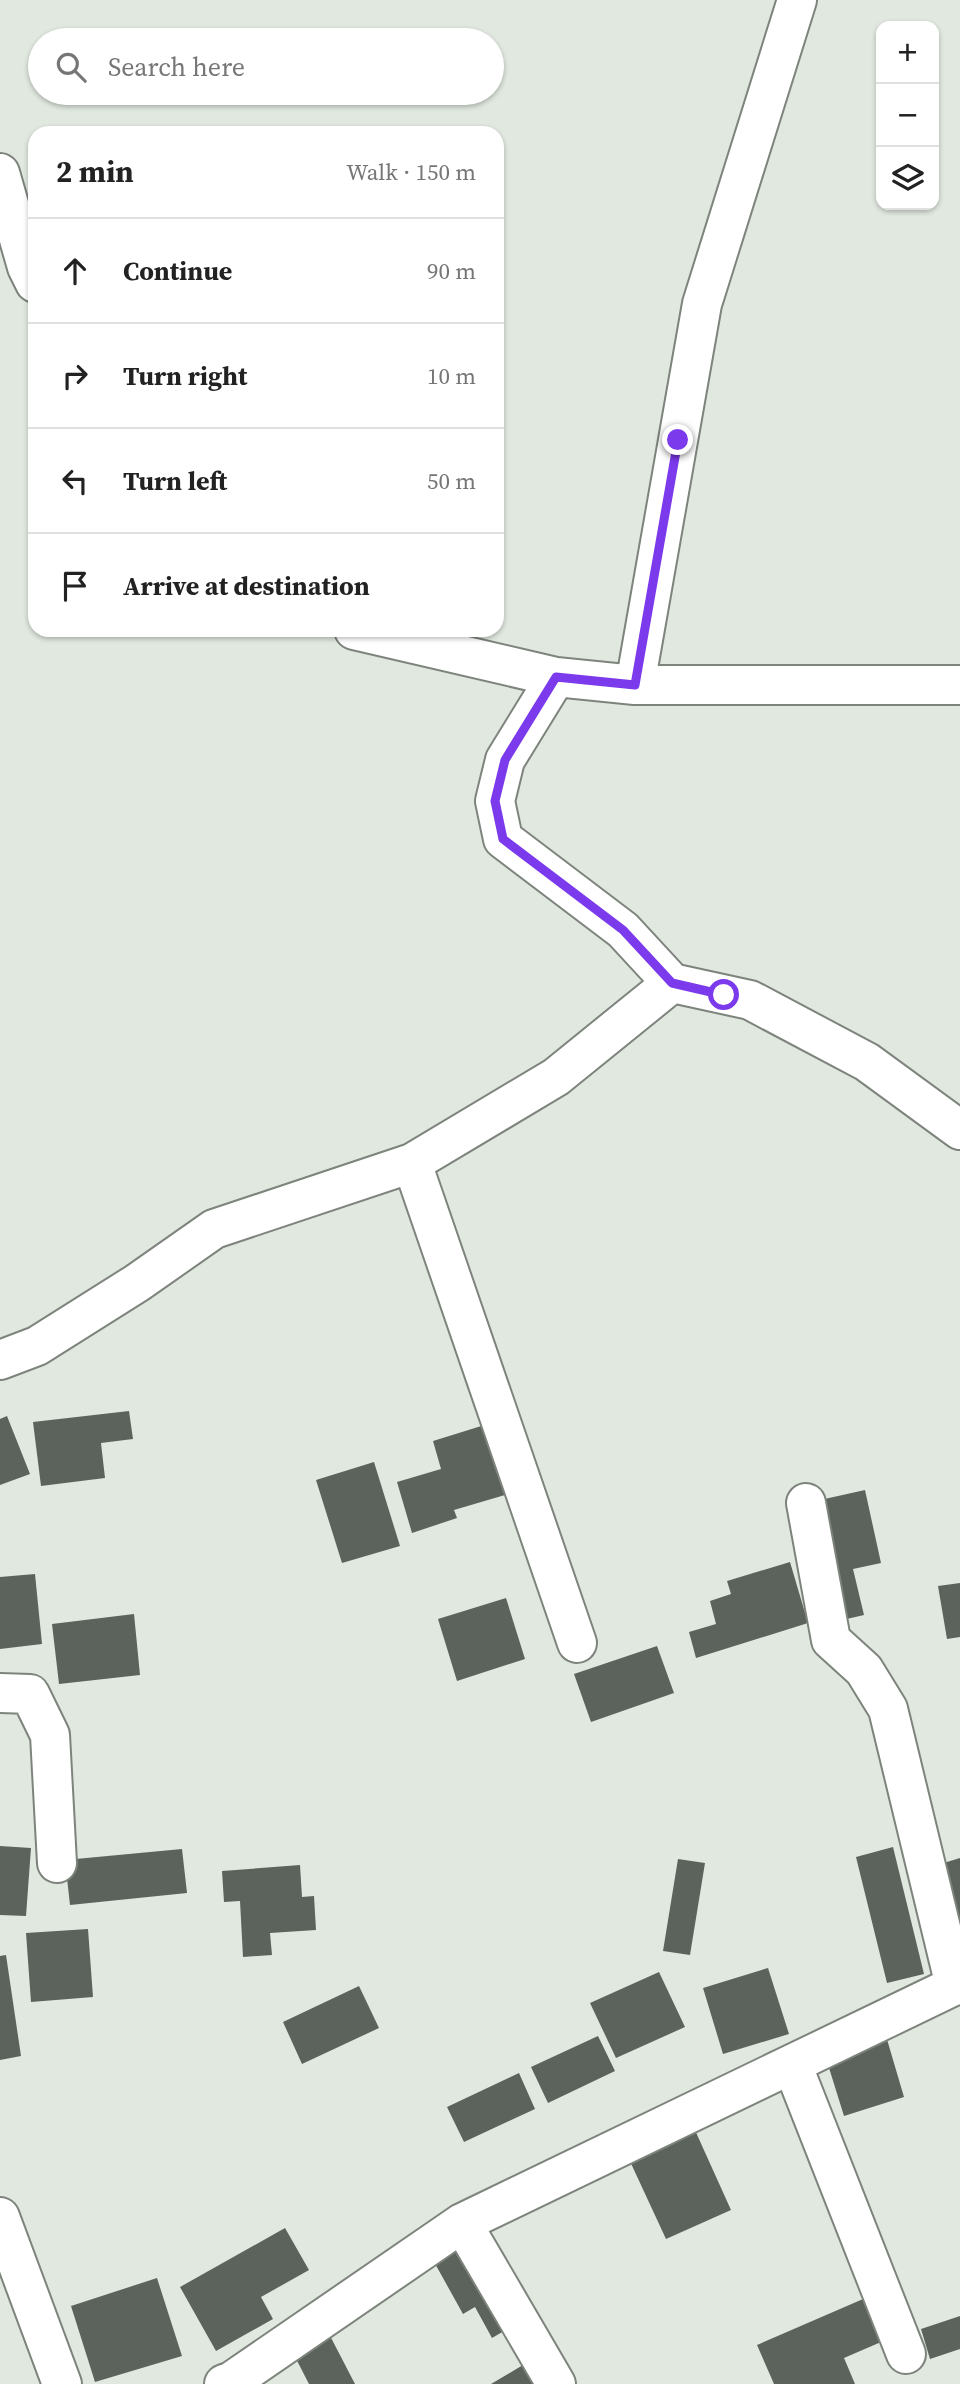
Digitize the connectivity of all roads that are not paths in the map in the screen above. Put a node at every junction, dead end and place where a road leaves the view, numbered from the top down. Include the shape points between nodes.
1 (797, 0) edge
2 (0, 173) edge
3 (28, 269) edge
4 (384, 637) edge
5 (556, 677) junction
6 (635, 685) junction
7 (960, 685) edge
8 (672, 983) junction
9 (960, 1130) edge
10 (412, 1163) junction
11 (0, 1360) edge
12 (806, 1503) dead end
13 (577, 1643) dead end
14 (0, 1693) edge
15 (57, 1863) dead end
16 (957, 1984) edge
17 (792, 2064) junction
18 (0, 2217) edge
19 (462, 2223) junction
20 (906, 2354) dead end
21 (62, 2384) edge
22 (224, 2384) edge
23 (556, 2384) edge

1 - 6 street via 702,304
2 - 3 street
4 - 5 street
5 - 6 street
5 - 8 street via 505,760 495,801 503,839 623,930
6 - 7 street
8 - 9 street via 750,1000 867,1062
8 - 10 street via 555,1077
10 - 11 street via 214,1229 37,1346
10 - 13 street
12 - 16 street via 831,1640 864,1670 888,1709
14 - 15 street via 30,1694 50,1735
16 - 17 street
17 - 19 street
17 - 20 street
18 - 21 street
19 - 22 street
19 - 23 street

